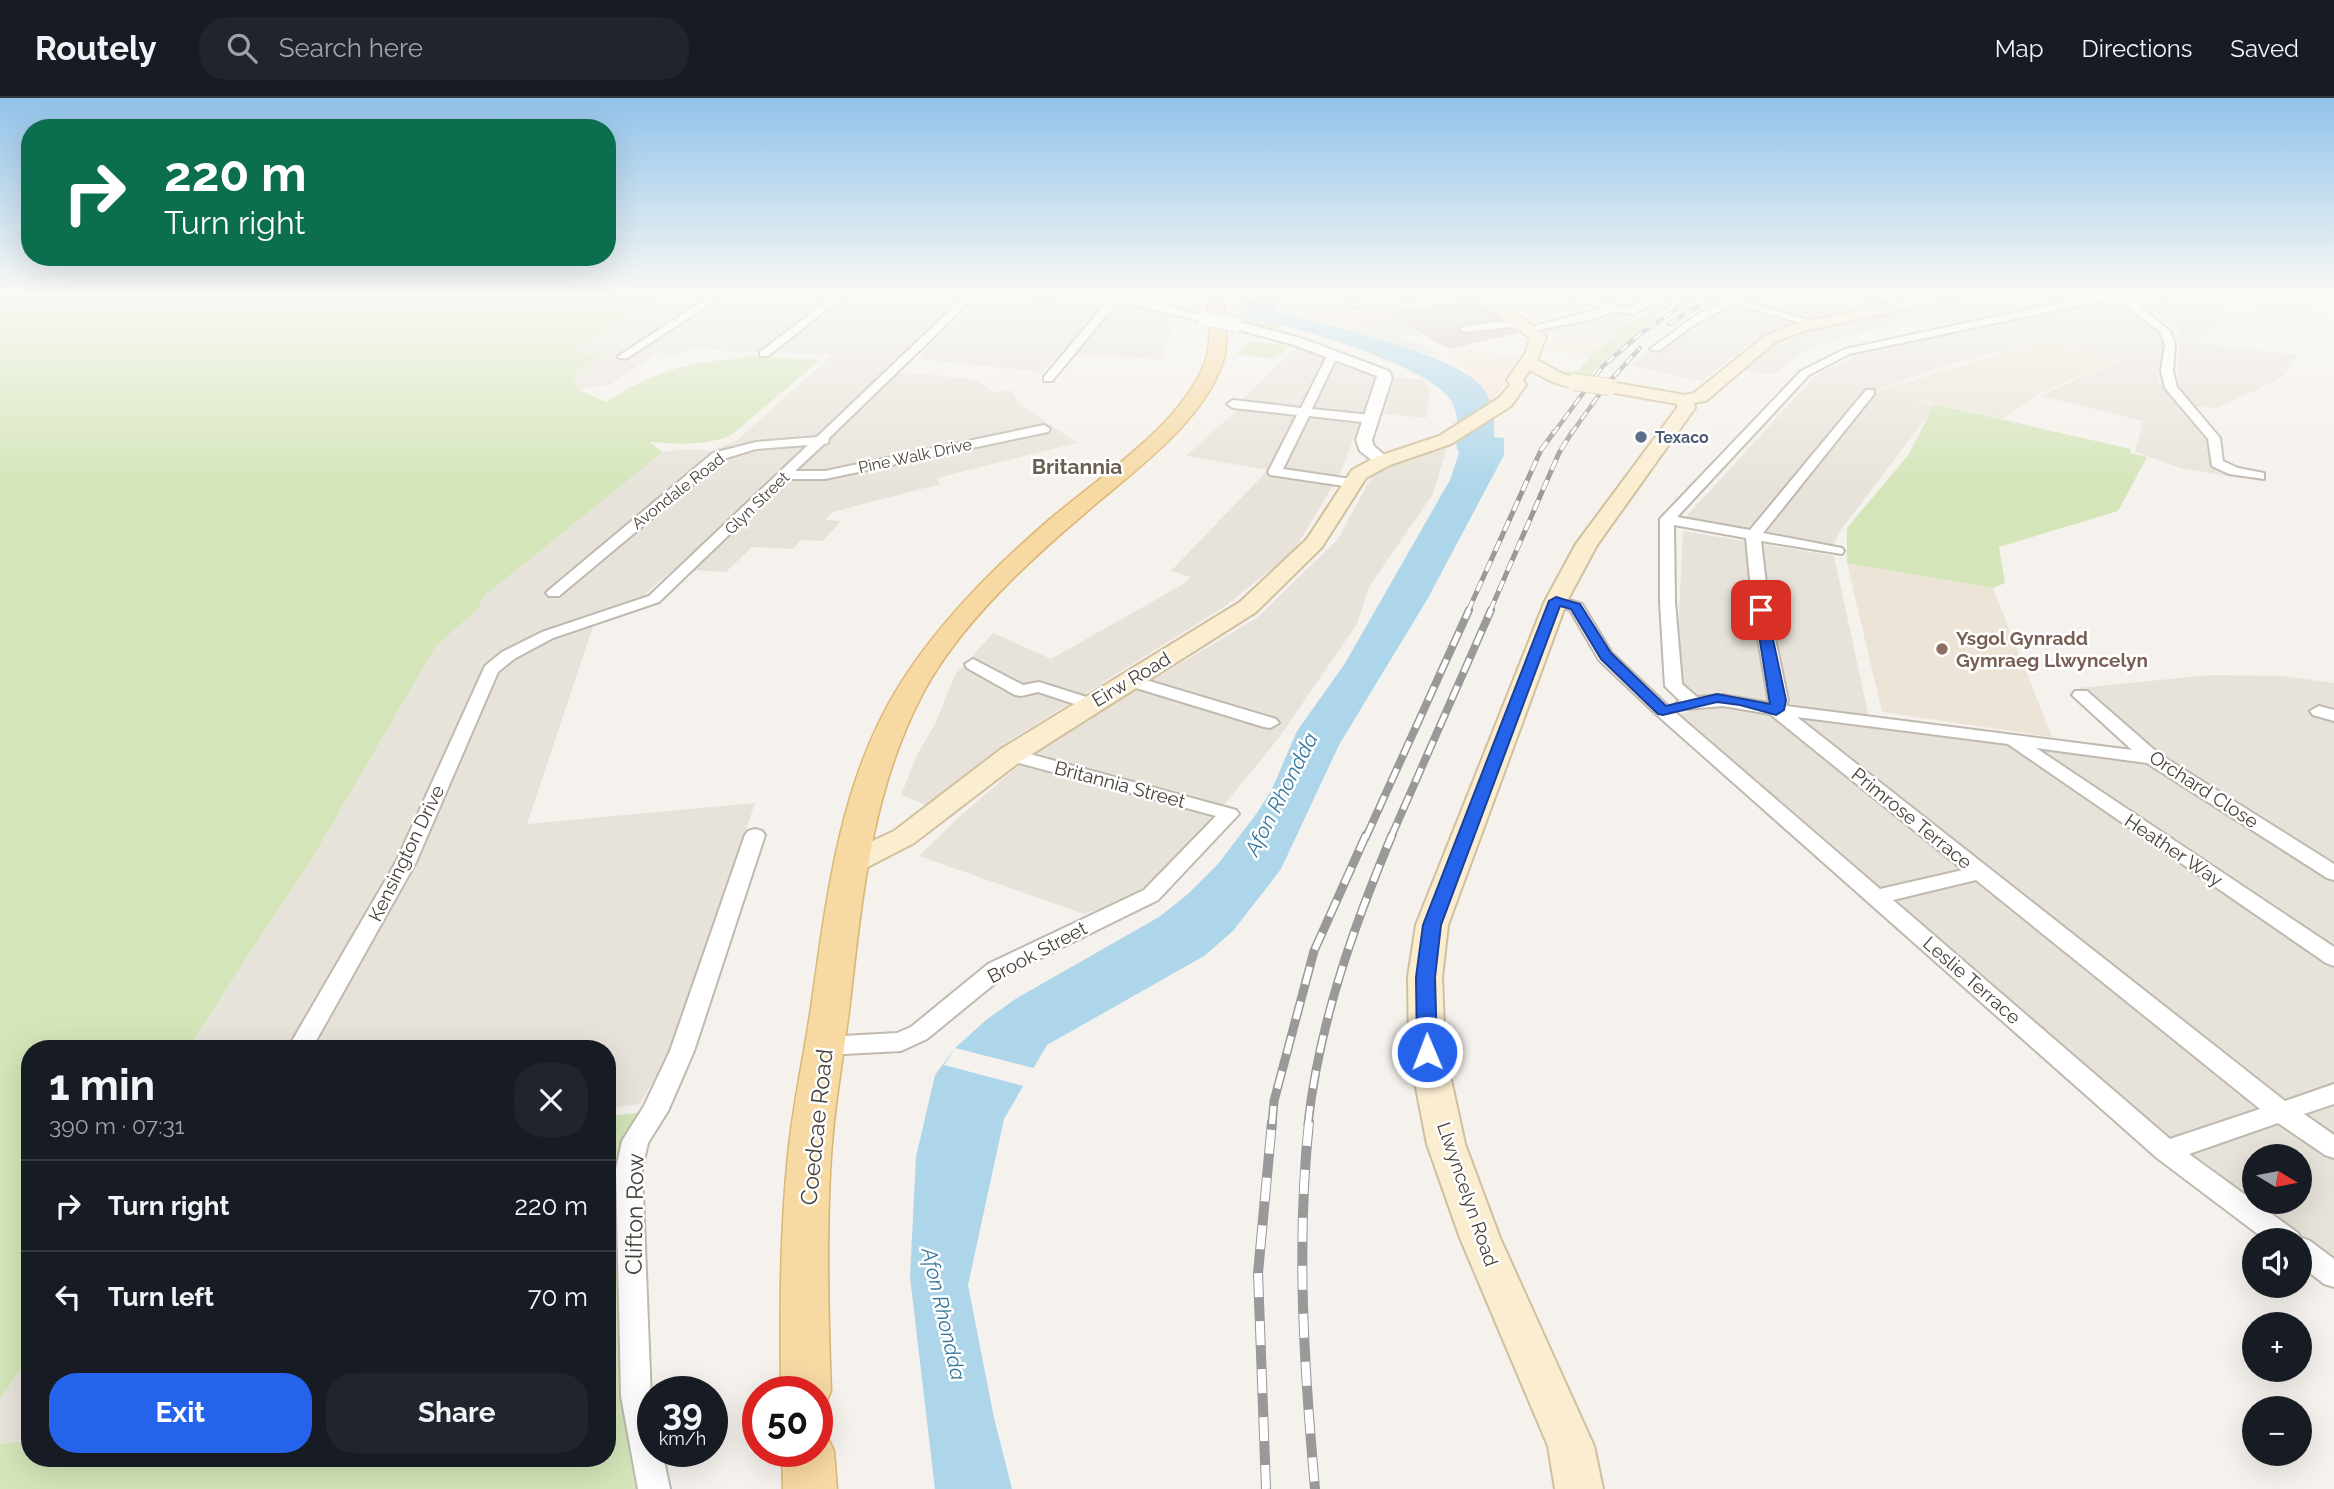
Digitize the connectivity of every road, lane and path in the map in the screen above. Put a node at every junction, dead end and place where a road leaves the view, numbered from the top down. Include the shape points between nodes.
1 (907, 359) edge
2 (1066, 359) edge
3 (1214, 359) edge
4 (1331, 359) edge
5 (1346, 359) edge
6 (1529, 359) edge
7 (1746, 359) edge
8 (1832, 359) edge
9 (2168, 359) edge
10 (1528, 362) junction
11 (1048, 379) dead end
12 (1567, 380) junction
13 (1518, 385) junction
14 (1870, 392) dead end
15 (1685, 400) junction
16 (1233, 404) dead end
17 (1304, 412) junction
18 (1371, 419) junction
19 (1044, 429) dead end
20 (824, 440) junction
21 (1383, 461) junction
22 (786, 475) junction
23 (2259, 476) dead end
24 (1351, 483) junction
25 (1667, 519) junction
26 (1753, 536) junction
27 (1837, 551) dead end
28 (554, 593) dead end
29 (1556, 601) junction
30 (505, 655) joint
31 (973, 664) dead end
32 (1129, 680) junction
33 (2081, 695) dead end
34 (1692, 702) junction
35 (1090, 704) junction
36 (1776, 710) junction
37 (1663, 711) junction
38 (1270, 723) dead end
39 (2014, 741) junction
40 (1011, 755) junction
41 (2152, 758) junction
42 (1229, 814) joint
43 (755, 835) dead end
44 (849, 864) junction
45 (1979, 873) junction
46 (2334, 873) edge
47 (1877, 897) junction
48 (2334, 958) edge
49 (305, 1040) edge
50 (825, 1046) junction
51 (2334, 1094) edge
52 (2281, 1112) junction
53 (2334, 1148) edge
54 (2166, 1151) junction
55 (2270, 1228) edge
56 (2312, 1258) edge
57 (2334, 1275) edge
58 (805, 1376) edge
59 (809, 1467) edge
60 (654, 1489) edge
61 (810, 1489) edge
62 (1579, 1489) edge

1 - 20 street, Glyn Street
2 - 11 street
3 - 44 main road, Coedcae Road via 1183,412 1017,562 975,603 934,655 901,709 872,775
4 - 17 street
5 - 18 street via 1384,374
6 - 10 main road, Eirw Road
7 - 15 main road via 1700,397
8 - 25 street via 1805,373
9 - 23 street via 2171,388 2214,438 2217,463
10 - 12 main road
10 - 13 main road, Eirw Road via 1515,380
12 - 13 main road
12 - 15 main road, bridge
13 - 21 main road, Eirw Road via 1499,406 1445,440
14 - 26 street
15 - 29 main road, Llwyncelyn Road via 1686,408 1587,544
16 - 17 street
17 - 18 street
17 - 24 street via 1275,472
18 - 21 street via 1366,448
19 - 22 street, Pine Walk Drive via 824,475
20 - 22 street, Glyn Street
20 - 28 street, Avondale Road via 759,444 718,457
21 - 24 main road, Eirw Road
22 - 30 street, Glyn Street via 654,598
24 - 32 main road, Eirw Road via 1315,543 1248,607
25 - 26 street
25 - 34 street via 1668,631 1674,686
26 - 27 street
26 - 36 street via 1761,610 1779,700
29 - 37 street, Leslie Terrace via 1576,607 1605,656
29 - 62 main road, Llwyncelyn Road via 1432,925 1425,977 1426,1040 1446,1144 1480,1238 1572,1446
30 - 49 street, Kensington Drive via 491,670 406,862
31 - 35 street via 1021,691 1039,687
32 - 35 main road, Eirw Road
32 - 38 street
33 - 41 street, Orchard Close
34 - 36 street via 1717,698
34 - 37 street
35 - 40 main road, Eirw Road
36 - 39 street via 1888,721
36 - 45 street, Primrose Terrace
37 - 47 street, Leslie Terrace
39 - 41 street
39 - 48 street, Heather Way
40 - 42 street, Britannia Street
40 - 44 main road, Eirw Road via 904,838
41 - 46 street, Orchard Close
42 - 50 street, Brook Street via 1151,895 996,970 919,1033 901,1042
43 - 60 street, Clifton Row via 682,1051 655,1111 635,1141 629,1169 636,1396
44 - 50 main road, Coedcae Road
45 - 47 street
45 - 52 street, Primrose Terrace
47 - 54 street, Leslie Terrace
50 - 58 main road, Coedcae Road via 808,1171
51 - 52 street
52 - 53 street, Primrose Terrace
52 - 54 street
54 - 55 street, Leslie Terrace
56 - 57 street
59 - 61 main road

